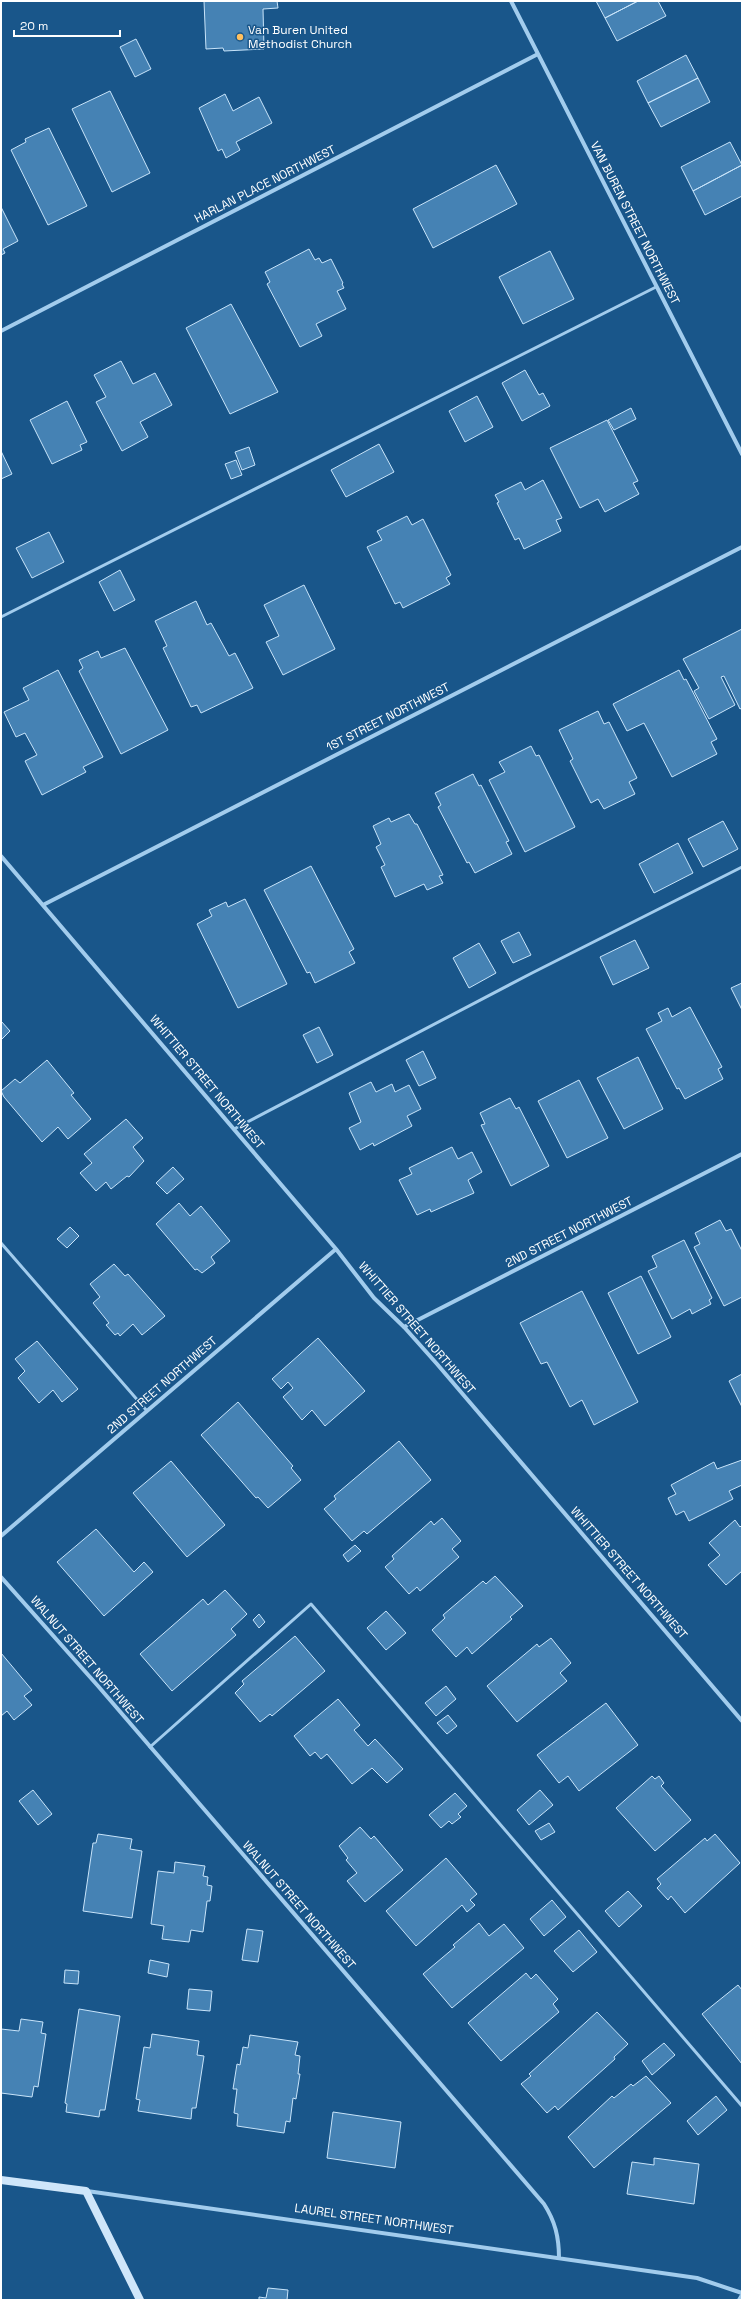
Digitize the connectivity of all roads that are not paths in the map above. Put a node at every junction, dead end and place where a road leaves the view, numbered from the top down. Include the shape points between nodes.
1 (511, 1) edge
2 (538, 54) junction
3 (656, 287) junction
4 (1, 331) edge
5 (742, 454) edge
6 (742, 547) edge
7 (1, 617) edge
8 (1, 856) edge
9 (742, 867) edge
10 (43, 905) junction
11 (234, 1129) junction
12 (742, 1154) edge
13 (1, 1243) edge
14 (336, 1249) junction
15 (404, 1327) junction
16 (146, 1411) junction
17 (1, 1536) edge
18 (1, 1577) edge
19 (742, 1721) edge
20 (150, 1746) junction
21 (742, 2106) edge
22 (1, 2180) edge
23 (86, 2191) junction
24 (559, 2258) junction
25 (742, 2294) edge
26 (140, 2300) edge
27 (739, 2300) edge

1 - 2 street, VAN BUREN STREET NORTHWEST
2 - 3 street, VAN BUREN STREET NORTHWEST
2 - 4 street, HARLAN PLACE NORTHWEST
3 - 5 street, VAN BUREN STREET NORTHWEST
3 - 7 lane
6 - 10 street, 1ST STREET NORTHWEST
8 - 10 street, WHITTIER STREET NORTHWEST
9 - 11 lane via 532,973
10 - 11 street, WHITTIER STREET NORTHWEST
11 - 14 street, WHITTIER STREET NORTHWEST
12 - 15 street, 2ND STREET NORTHWEST
13 - 16 lane
14 - 15 street, WHITTIER STREET NORTHWEST via 374,1298
14 - 16 street, 2ND STREET NORTHWEST
15 - 19 street, WHITTIER STREET NORTHWEST
16 - 17 street, 2ND STREET NORTHWEST
18 - 20 street, WALNUT STREET NORTHWEST
20 - 21 lane via 311,1604
20 - 24 street, WALNUT STREET NORTHWEST via 544,2204 555,2222
22 - 23 street, LAUREL STREET NORTHWEST
23 - 24 street, LAUREL STREET NORTHWEST
23 - 26 street
24 - 25 street, LAUREL STREET NORTHWEST via 698,2278
25 - 27 street

